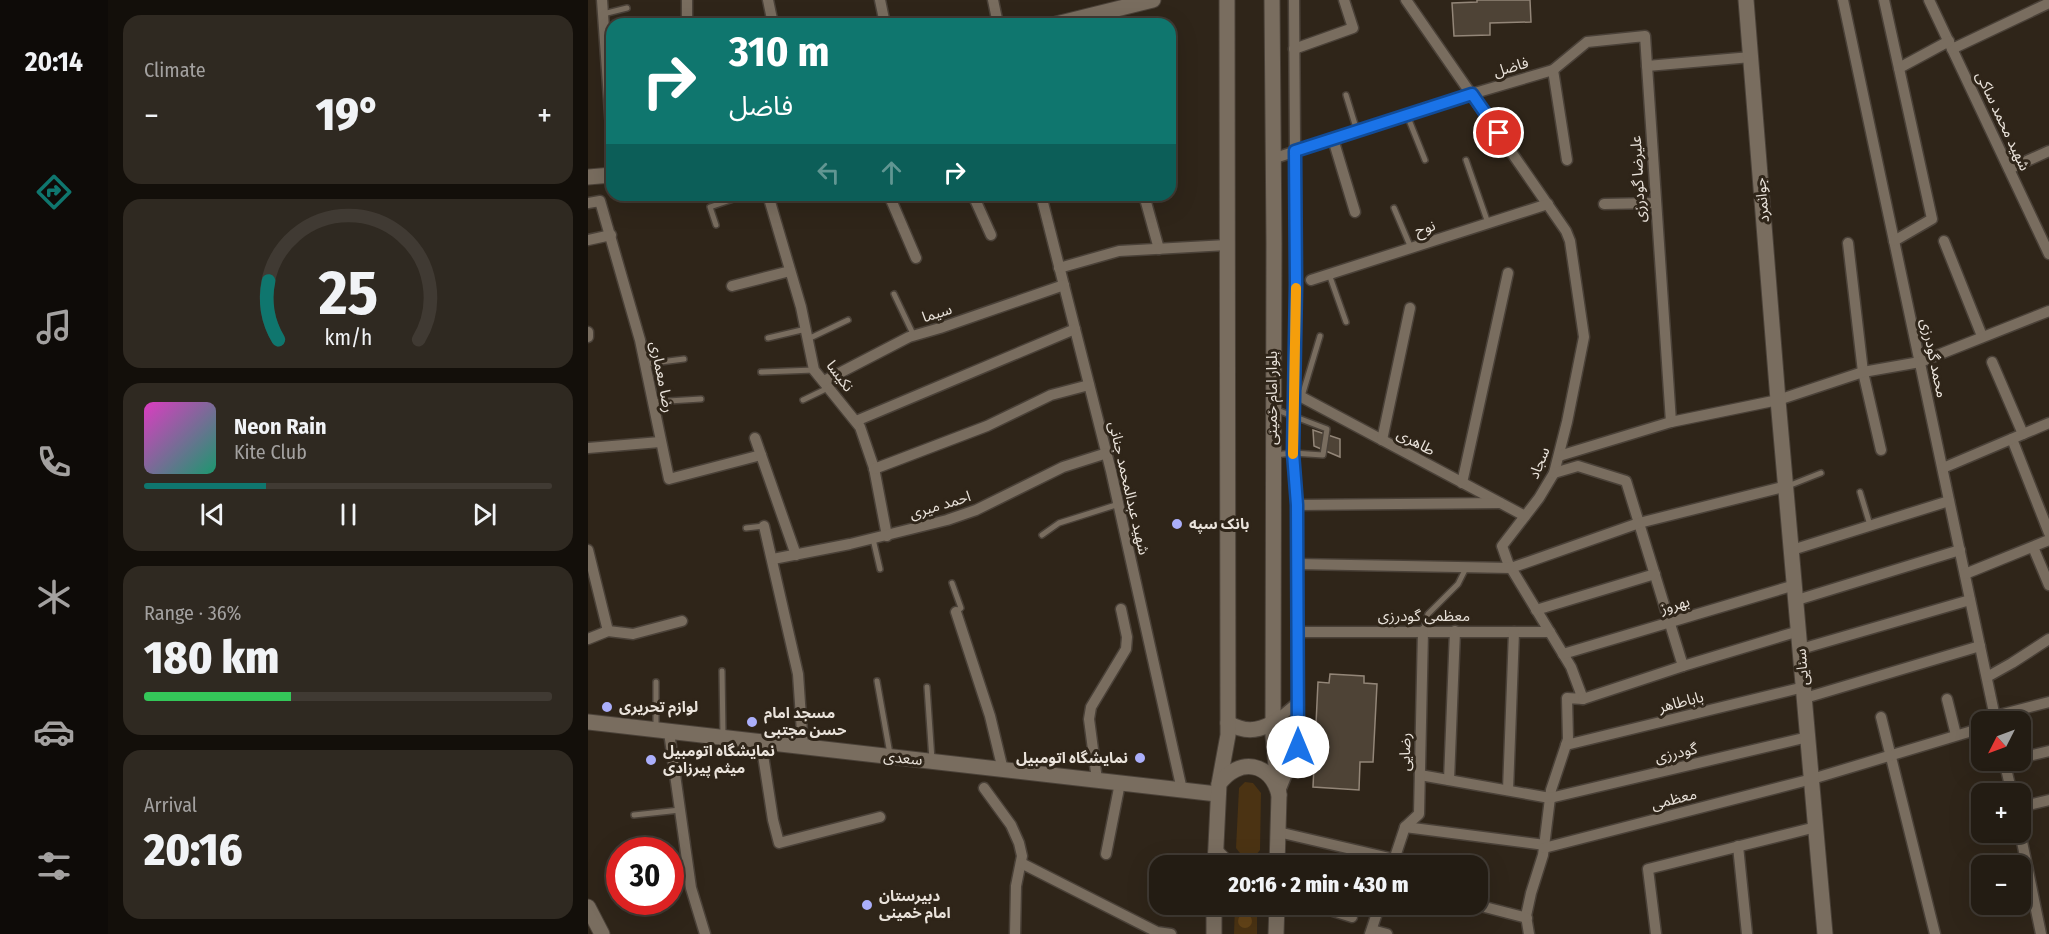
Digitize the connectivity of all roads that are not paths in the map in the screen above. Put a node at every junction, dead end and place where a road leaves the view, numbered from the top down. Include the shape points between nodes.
1 (602, 0) edge
2 (687, 0) edge
3 (768, 0) edge
4 (880, 0) edge
5 (993, 0) edge
6 (1153, 0) edge
7 (1227, 0) edge
8 (1272, 0) edge
9 (1294, 0) edge
10 (1344, 0) edge
11 (1406, 0) edge
12 (1746, 0) edge
13 (1843, 0) edge
14 (1884, 0) edge
15 (1929, 0) edge
16 (2049, 3) edge
17 (1115, 4) edge
18 (627, 8) dead end
19 (603, 14) junction
20 (687, 18) edge
21 (772, 18) edge
22 (884, 18) edge
23 (997, 18) edge
24 (1096, 18) edge
25 (1950, 45) junction
26 (1294, 49) junction
27 (606, 57) edge
28 (1750, 57) junction
29 (1647, 66) junction
30 (1899, 68) junction
31 (1553, 70) junction
32 (1472, 94) junction
33 (1346, 95) dead end
34 (1407, 115) junction
35 (1357, 131) junction
36 (1333, 139) junction
37 (1295, 151) junction
38 (2049, 152) edge
39 (1272, 159) junction
40 (1425, 160) dead end
41 (1466, 160) dead end
42 (1567, 160) dead end
43 (2009, 169) junction
44 (606, 176) edge
45 (588, 177) edge
46 (728, 201) edge
47 (770, 201) edge
48 (892, 201) edge
49 (976, 201) edge
50 (1042, 201) edge
51 (1146, 201) edge
52 (588, 202) edge
53 (1655, 203) junction
54 (1548, 204) junction
55 (1604, 204) dead end
56 (1394, 208) dead end
57 (1355, 212) dead end
58 (1488, 223) junction
59 (716, 225) dead end
60 (610, 235) junction
61 (991, 235) dead end
62 (588, 240) edge
63 (1894, 241) junction
64 (1944, 241) dead end
65 (1274, 243) junction
66 (1848, 243) dead end
67 (1227, 245) junction
68 (1296, 245) junction
69 (1411, 248) junction
70 (1159, 249) junction
71 (2049, 254) edge
72 (916, 258) dead end
73 (1059, 268) junction
74 (790, 271) junction
75 (1508, 273) dead end
76 (1329, 274) junction
77 (1311, 280) dead end
78 (1064, 285) junction
79 (732, 286) dead end
80 (894, 294) dead end
81 (1410, 308) dead end
82 (2049, 311) edge
83 (848, 320) dead end
84 (1346, 322) dead end
85 (1075, 329) junction
86 (588, 332) edge
87 (807, 334) junction
88 (914, 336) junction
89 (1320, 336) dead end
90 (1982, 336) junction
91 (588, 337) edge
92 (768, 338) dead end
93 (684, 359) dead end
94 (1920, 362) junction
95 (1992, 362) dead end
96 (645, 364) junction
97 (814, 370) junction
98 (761, 372) dead end
99 (1863, 372) junction
100 (827, 384) junction
101 (1089, 385) junction
102 (1298, 395) junction
103 (701, 399) dead end
104 (803, 400) dead end
105 (1778, 400) junction
106 (652, 402) junction
107 (1272, 409) junction
108 (1293, 416) junction
109 (856, 421) junction
110 (1671, 422) junction
111 (2049, 423) edge
112 (2023, 434) junction
113 (755, 438) dead end
114 (2012, 439) junction
115 (1382, 440) junction
116 (660, 442) junction
117 (588, 448) edge
118 (1881, 450) dead end
119 (1107, 453) junction
120 (1293, 453) junction
121 (761, 455) junction
122 (1272, 455) junction
123 (1559, 456) junction
124 (1942, 468) junction
125 (874, 470) junction
126 (1554, 473) junction
127 (1821, 473) dead end
128 (1462, 483) junction
129 (1787, 486) junction
130 (1860, 492) dead end
131 (1949, 501) junction
132 (1500, 503) junction
133 (1119, 504) junction
134 (1297, 505) junction
135 (1525, 516) junction
136 (1639, 523) junction
137 (1869, 525) junction
138 (764, 526) joint
139 (746, 528) dead end
140 (2049, 533) edge
141 (1042, 535) dead end
142 (887, 536) junction
143 (873, 539) junction
144 (2049, 540) edge
145 (2033, 547) junction
146 (588, 550) edge
147 (1792, 550) junction
148 (1960, 550) junction
149 (796, 555) junction
150 (773, 559) junction
151 (1297, 564) junction
152 (1467, 567) junction
153 (1510, 568) junction
154 (880, 569) dead end
155 (1655, 574) junction
156 (1965, 574) junction
157 (952, 583) dead end
158 (2049, 585) edge
159 (1796, 592) junction
160 (1971, 600) junction
161 (1121, 609) dead end
162 (1536, 609) junction
163 (956, 612) joint
164 (682, 621) dead end
165 (1670, 622) junction
166 (608, 631) junction
167 (1424, 631) junction
168 (1455, 631) junction
169 (1799, 631) junction
170 (1298, 632) junction
171 (1514, 632) junction
172 (1550, 632) junction
173 (588, 639) edge
174 (2049, 639) edge
175 (1980, 646) junction
176 (1801, 649) junction
177 (1563, 654) junction
178 (1683, 666) junction
179 (722, 671) dead end
180 (1987, 677) junction
181 (877, 681) dead end
182 (656, 682) dead end
183 (927, 687) dead end
184 (1804, 693) junction
185 (1583, 699) junction
186 (1947, 699) dead end
187 (1298, 702) junction
188 (2049, 702) edge
189 (1994, 711) edge
190 (2021, 711) edge
191 (1881, 717) dead end
192 (588, 723) edge
193 (1228, 723) junction
194 (1273, 723) junction
195 (662, 731) junction
196 (1971, 731) edge
197 (1956, 735) junction
198 (1808, 737) junction
199 (723, 738) junction
200 (761, 742) junction
201 (1566, 745) junction
202 (803, 747) junction
203 (2049, 751) edge
204 (2031, 755) edge
205 (1889, 756) junction
206 (890, 757) junction
207 (932, 761) junction
208 (1003, 770) junction
209 (1420, 775) junction
210 (1812, 779) junction
211 (1097, 780) junction
212 (1449, 780) junction
213 (1120, 783) junction
214 (984, 788) dead end
215 (1218, 789) junction
216 (1182, 790) junction
217 (1508, 790) junction
218 (1279, 795) junction
219 (1550, 798) junction
220 (2049, 800) edge
221 (2031, 804) edge
222 (680, 810) junction
223 (634, 815) dead end
224 (880, 817) dead end
225 (1405, 827) junction
226 (1816, 827) junction
227 (1278, 832) junction
228 (2022, 843) edge
229 (1544, 846) junction
230 (1738, 846) junction
231 (1106, 854) dead end
232 (1215, 855) edge
233 (1278, 855) edge
234 (1367, 855) edge
235 (1396, 855) edge
236 (1021, 863) junction
237 (588, 907) edge
238 (1488, 908) edge
239 (1214, 915) edge
240 (1277, 915) edge
241 (1346, 915) edge
242 (1376, 915) edge
243 (1352, 917) dead end
244 (1527, 918) junction
245 (1371, 932) edge
246 (602, 934) edge
247 (705, 934) edge
248 (1014, 934) edge
249 (1171, 934) edge
250 (1214, 934) edge
251 (1276, 934) edge
252 (1387, 934) edge
253 (1529, 934) edge
254 (1656, 934) edge
255 (1747, 934) edge
256 (1825, 934) edge
257 (1935, 934) edge
258 (2041, 934) edge

1 - 19 street
2 - 20 street
3 - 21 street
4 - 22 street
5 - 23 street
6 - 17 main road
7 - 67 main road
8 - 39 main road, بلوار امام خمینی
9 - 26 street
10 - 26 street via 1353,28
11 - 32 street, سجاد
12 - 28 main road, جوانمرد
13 - 63 street, محمد گودرزی
14 - 30 street
15 - 25 street, شهید محمد ساکی
16 - 25 street
17 - 24 main road
18 - 19 lane
19 - 27 street
25 - 30 street
25 - 43 street, شهید محمد ساکی
26 - 37 street
28 - 29 street
28 - 105 main road, جوانمرد
29 - 31 street, علیرضا گودرزی via 1645,36 1587,42
29 - 53 street, علیرضا گودرزی
30 - 63 street via 1932,219
31 - 32 street, فاضل
31 - 42 street
32 - 34 street, فاضل
32 - 54 street, سجاد
33 - 35 lane
34 - 35 street, فاضل
34 - 40 lane
35 - 36 street, فاضل
36 - 37 street, فاضل
36 - 57 street
37 - 39 street, فاضل
37 - 68 street
38 - 43 street
39 - 65 main road, بلوار امام خمینی
41 - 58 lane
43 - 71 street, شهید محمد ساکی
44 - 45 main road
46 - 59 lane via 710,207
47 - 74 street, نکیسا
48 - 72 street
49 - 61 street
50 - 73 street, شهید عبدالمحمد جنانی
51 - 70 street
52 - 60 street, رضا معماری via 600,201
53 - 55 street
53 - 110 street, علیرضا گودرزی
54 - 58 street, نوح
54 - 123 street, سجاد via 1570,241 1584,337
56 - 69 lane
58 - 69 street, نوح
60 - 62 street
60 - 96 street, رضا معماری
63 - 94 street, محمد گودرزی
64 - 90 street
65 - 68 street
65 - 107 main road, بلوار امام خمینی
66 - 99 street
67 - 70 street
67 - 193 main road
68 - 102 street
69 - 76 street, نوح
70 - 73 street via 1119,251
73 - 78 street, شهید عبدالمحمد جنانی
74 - 79 street
74 - 87 street, نکیسا
75 - 128 street
76 - 77 street, نوح
76 - 84 lane
78 - 85 street, شهید عبدالمحمد جنانی
78 - 88 street, سیما
80 - 88 lane
81 - 115 street
82 - 90 street
83 - 87 lane
85 - 101 street, شهید عبدالمحمد جنانی
85 - 109 street
86 - 91 street
87 - 92 lane
87 - 97 street, نکیسا
88 - 100 street, سیما
89 - 102 lane
90 - 94 street
93 - 96 lane
94 - 99 street
94 - 124 street, محمد گودرزی
95 - 112 street
96 - 106 street, رضا معماری
97 - 98 lane
97 - 100 street, نکیسا
99 - 105 street
99 - 118 street
100 - 104 lane
100 - 109 street, نکیسا
101 - 119 street, شهید عبدالمحمد جنانی
101 - 125 street via 1051,395 987,426
102 - 108 street
102 - 115 street, طاهری
103 - 106 lane
105 - 110 street
105 - 129 main road, سنایی
106 - 116 street, رضا معماری
107 - 108 lane
107 - 122 main road, بلوار امام خمینی
108 - 120 street
108 - 120 lane via 1327,429 1323,455
109 - 125 street, نکیسا
110 - 123 street
111 - 112 street
112 - 114 street
113 - 121 street
114 - 124 street
114 - 140 street
115 - 128 street, طاهری
116 - 117 street
116 - 121 street, رضا معماری via 669,479
119 - 133 street, شهید عبدالمحمد جنانی
119 - 142 street, احمد میری via 1063,467 976,510
120 - 122 lane
120 - 134 street
121 - 149 street
122 - 194 main road, بلوار امام خمینی
123 - 126 street, سجاد
124 - 131 street, محمد گودرزی
125 - 142 street, نکیسا
126 - 135 street, سجاد
126 - 136 street via 1578,466 1626,481
127 - 129 lane
128 - 132 street, طاهری
129 - 136 street
129 - 147 main road, سنایی
130 - 137 lane
131 - 137 street
131 - 148 street, محمد گودرزی
132 - 134 street
132 - 135 street, طاهری
133 - 141 lane via 1059,523
133 - 216 street, شهید عبدالمحمد جنانی
134 - 151 street
135 - 153 street, سجاد via 1502,546
136 - 153 street
136 - 155 street
137 - 147 street
138 - 139 lane
138 - 150 street
142 - 143 street, احمد میری
143 - 149 street, احمد میری
143 - 154 lane
144 - 145 street
145 - 156 street
145 - 158 street
146 - 166 street
147 - 159 main road, سنایی
148 - 156 street, محمد گودرزی
148 - 159 street, بهروز
149 - 150 street, احمد میری
150 - 202 street via 798,674
151 - 152 street
151 - 170 street
152 - 153 street
152 - 167 lane via 1458,584 1428,614
153 - 162 street, سجاد
155 - 162 street
155 - 165 street
156 - 160 street, محمد گودرزی
157 - 163 lane via 961,608
159 - 165 street, بهروز
159 - 169 main road, سنایی
160 - 175 street, محمد گودرزی
160 - 176 street
161 - 211 street via 1126,648 1091,707 1089,719
162 - 172 street, سجاد
163 - 208 street
164 - 166 street via 633,634
165 - 177 street, بهروز
165 - 178 street
166 - 173 street
167 - 168 street, معظمی گودرزی
167 - 170 street, معظمی گودرزی
167 - 209 street, رضایی
168 - 171 street, معظمی گودرزی
168 - 212 street
169 - 176 main road, سنایی
169 - 178 street
170 - 187 street
171 - 172 street, معظمی گودرزی
171 - 217 street
172 - 177 street, سجاد
174 - 180 street
175 - 180 street, محمد گودرزی
175 - 184 street, باباطاهر
176 - 184 main road, سنایی
177 - 185 street, سجاد
178 - 185 street
179 - 199 lane
180 - 189 street, محمد گودرزی
181 - 206 lane
182 - 195 lane
183 - 207 lane
184 - 198 main road, سنایی
184 - 201 street, باباطاهر
185 - 201 street via 1567,698
186 - 197 street
187 - 194 street
187 - 218 street via 1298,747
188 - 190 street
191 - 205 street
192 - 195 main road, سعدی
193 - 194 main road via 1253,731
193 - 215 main road
194 - 218 main road, بلوار امام خمینی
195 - 199 main road, سعدی
195 - 222 street
196 - 197 street, معظمی
197 - 205 street, معظمی
198 - 210 main road, سنایی
198 - 219 street, گودرزی
199 - 200 main road, سعدی
200 - 202 main road, سعدی
200 - 224 street via 779,843
201 - 219 street
202 - 206 main road, سعدی
203 - 204 street
205 - 210 street, معظمی
205 - 257 street
206 - 207 main road, سعدی
207 - 208 main road, سعدی
208 - 211 main road, سعدی
209 - 212 street
209 - 225 street, رضایی via 1419,814
210 - 226 main road, سنایی
210 - 229 street, معظمی
211 - 213 main road, سعدی
212 - 217 street
213 - 216 main road, سعدی
213 - 231 street
214 - 236 street via 1011,825 1019,843
215 - 216 main road, سعدی
215 - 218 main road via 1233,770 1253,767 1271,777
215 - 232 main road
217 - 219 street
218 - 227 main road, بلوار امام خمینی
219 - 229 street
220 - 221 street
222 - 223 lane
222 - 247 street via 691,888
225 - 229 street
225 - 235 street, رضایی
226 - 230 street
226 - 256 main road, سنایی
227 - 233 main road, بلوار امام خمینی
227 - 234 street
228 - 258 street
229 - 244 street
230 - 254 street via 1648,869
230 - 255 street
236 - 248 street
236 - 249 street via 1157,932
237 - 246 main road
238 - 244 street
239 - 250 main road
240 - 251 main road
241 - 243 street
242 - 245 street
244 - 253 street
245 - 252 street

